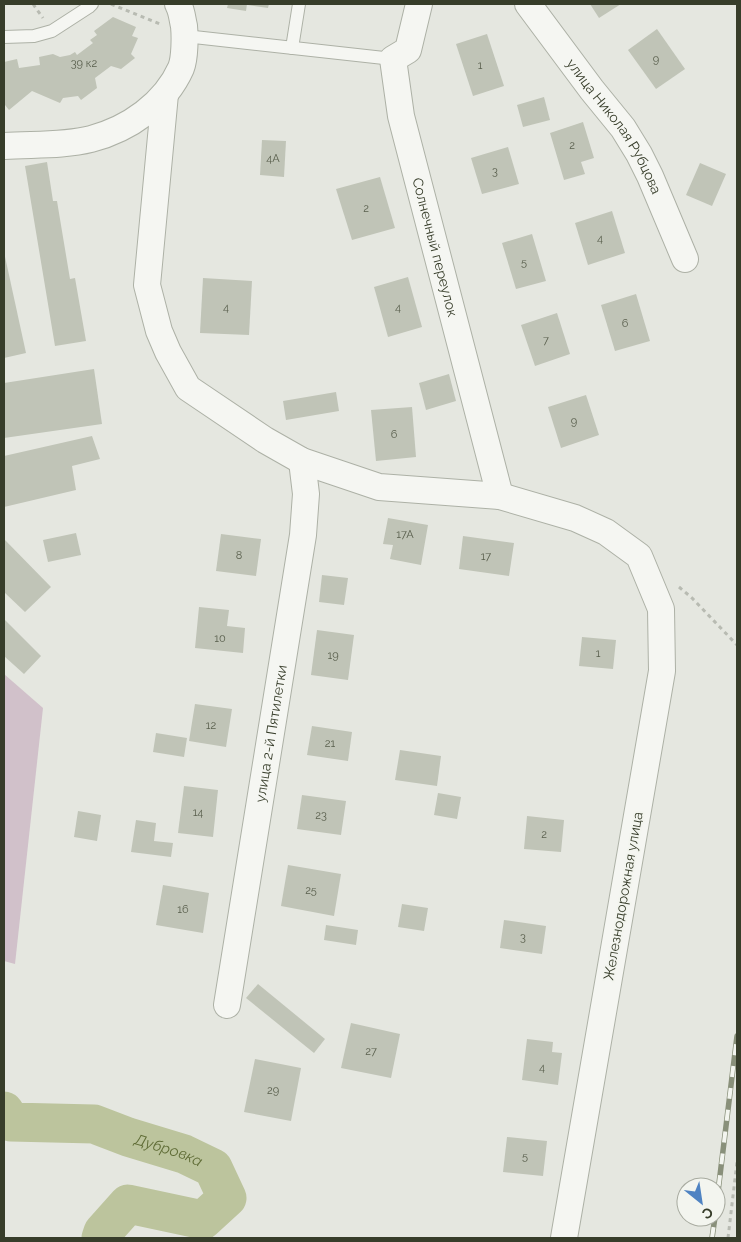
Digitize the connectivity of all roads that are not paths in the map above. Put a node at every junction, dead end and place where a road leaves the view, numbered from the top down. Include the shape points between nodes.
1 (92, 4) edge
2 (178, 4) edge
3 (300, 4) edge
4 (419, 4) edge
5 (528, 4) edge
6 (185, 36) junction
7 (4, 37) edge
8 (292, 48) junction
9 (393, 59) junction
10 (165, 94) junction
11 (4, 146) edge
12 (685, 259) dead end
13 (302, 461) junction
14 (500, 496) junction
15 (227, 1005) dead end
16 (564, 1238) edge

1 - 7 lane via 52,30 34,36
2 - 6 street
3 - 8 lane
4 - 9 street via 408,50
5 - 12 street, улица Николая Рубцова via 623,128 650,176
6 - 8 lane
6 - 10 street via 182,66
8 - 9 lane
9 - 14 street, Солнечный переулок via 400,116
10 - 11 street via 147,112 120,129 92,139 65,144
10 - 13 street via 147,285 159,331 188,388
13 - 14 street via 379,487
13 - 15 street, улица 2-й Пятилетки via 306,494 302,535
14 - 16 street, Железнодорожная улица via 576,518 606,532 639,556 661,609 662,671

